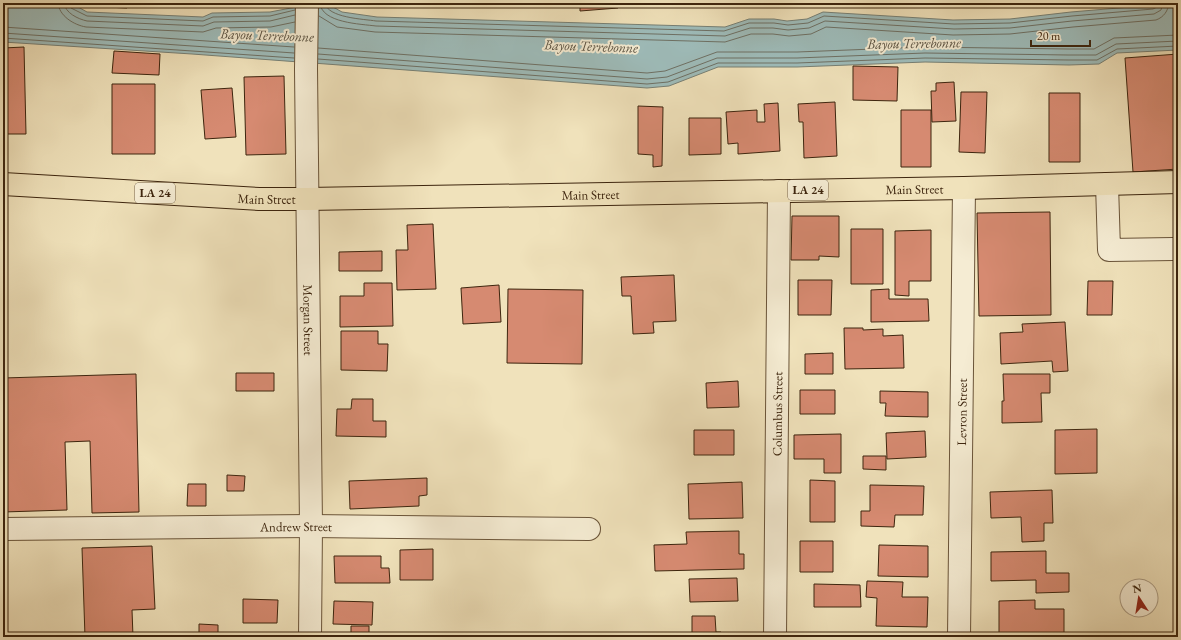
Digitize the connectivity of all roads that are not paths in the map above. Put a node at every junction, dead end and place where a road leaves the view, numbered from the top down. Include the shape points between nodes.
1 (307, 3) edge
2 (1178, 182) edge
3 (3, 184) edge
4 (1107, 184) junction
5 (964, 188) junction
6 (779, 191) junction
7 (307, 199) junction
8 (1173, 249) dead end
9 (311, 526) junction
10 (3, 529) edge
11 (588, 529) dead end
12 (310, 637) edge
13 (775, 637) edge
14 (959, 637) edge

1 - 7 street, Morgan Street
2 - 4 main road, Main Street / LA 24
3 - 7 main road, Main Street / LA 24 via 259,199
4 - 5 main road, Main Street / LA 24
4 - 8 street via 1109,250
5 - 6 main road, Main Street / LA 24
5 - 14 street, Levron Street
6 - 7 main road, Main Street / LA 24
6 - 13 street, Columbus Street
7 - 9 street, Morgan Street
9 - 10 street, Andrew Street
9 - 11 street, Andrew Street
9 - 12 street, Morgan Street

